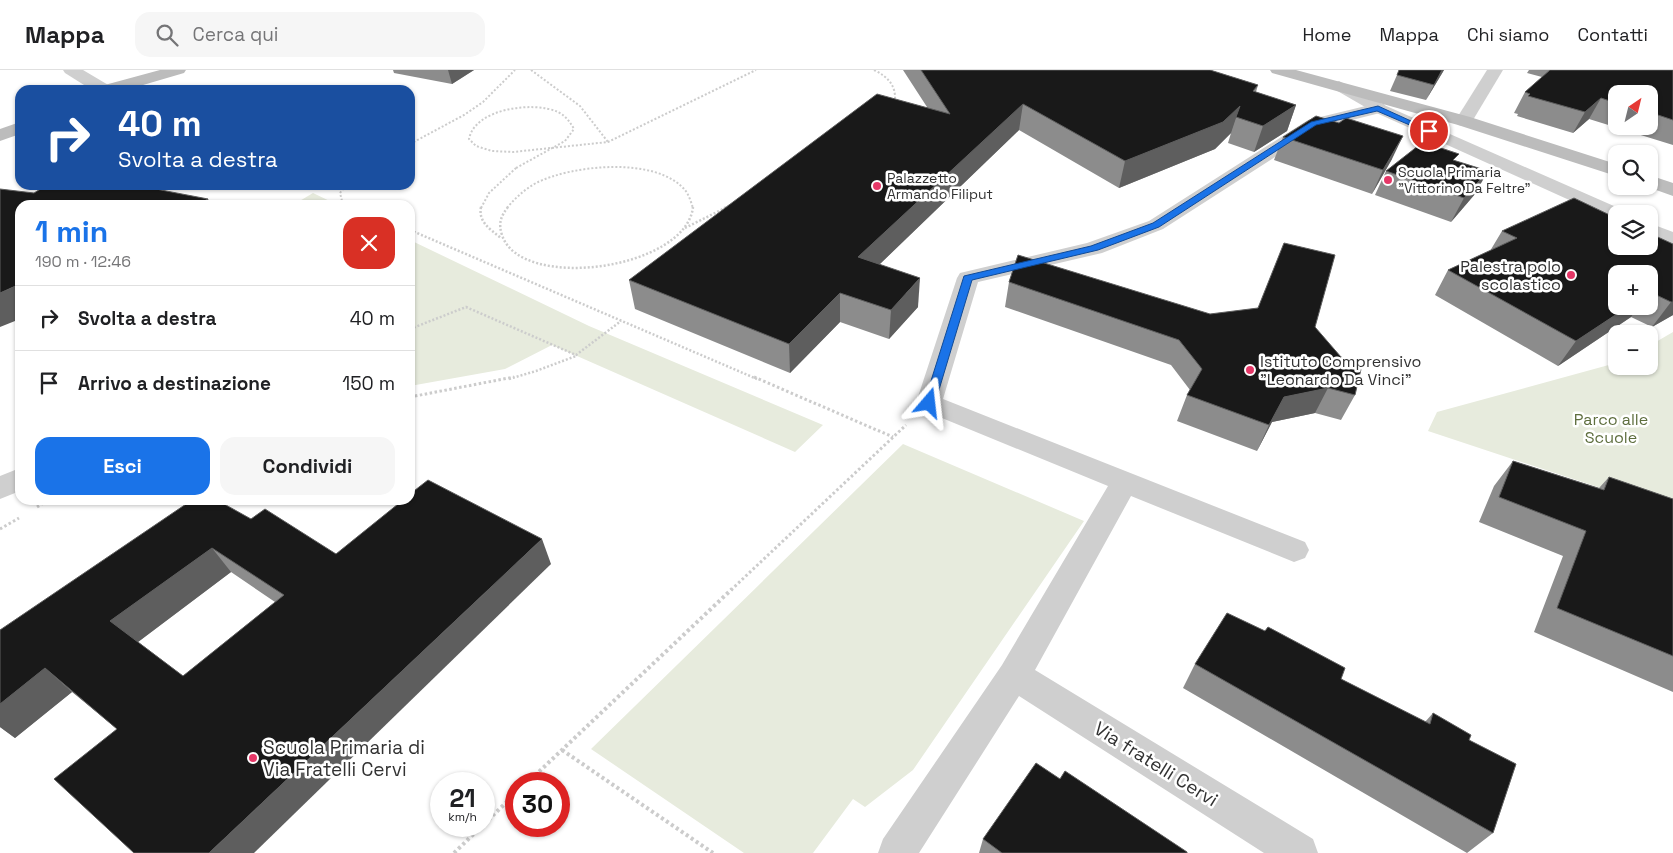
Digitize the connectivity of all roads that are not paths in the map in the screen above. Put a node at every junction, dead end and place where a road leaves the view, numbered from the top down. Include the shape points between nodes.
1 (70, 70) edge
2 (178, 70) edge
3 (1278, 70) edge
4 (1495, 70) edge
5 (96, 85) edge
6 (123, 85) edge
7 (1339, 86) junction
8 (1378, 108) junction
9 (1464, 121) junction
10 (15, 128) edge
11 (0, 136) edge
12 (1608, 167) edge
13 (1658, 184) edge
14 (1673, 190) edge
15 (1608, 210) edge
16 (1658, 233) edge
17 (1673, 239) edge
18 (15, 481) edge
19 (1125, 482) junction
20 (0, 489) edge
21 (1294, 550) dead end
22 (1014, 675) junction
23 (897, 853) edge
24 (1299, 853) edge

1 - 5 street
2 - 6 main road
3 - 7 main road
4 - 9 street
7 - 8 lane
7 - 9 main road
8 - 15 lane
8 - 19 street via 1314,124 1156,225 1094,248 968,278 929,403
9 - 12 main road
10 - 11 main road
13 - 14 main road
16 - 17 lane
18 - 20 street
19 - 21 street
19 - 22 street
22 - 23 street
22 - 24 street, Via fratelli Cervi

